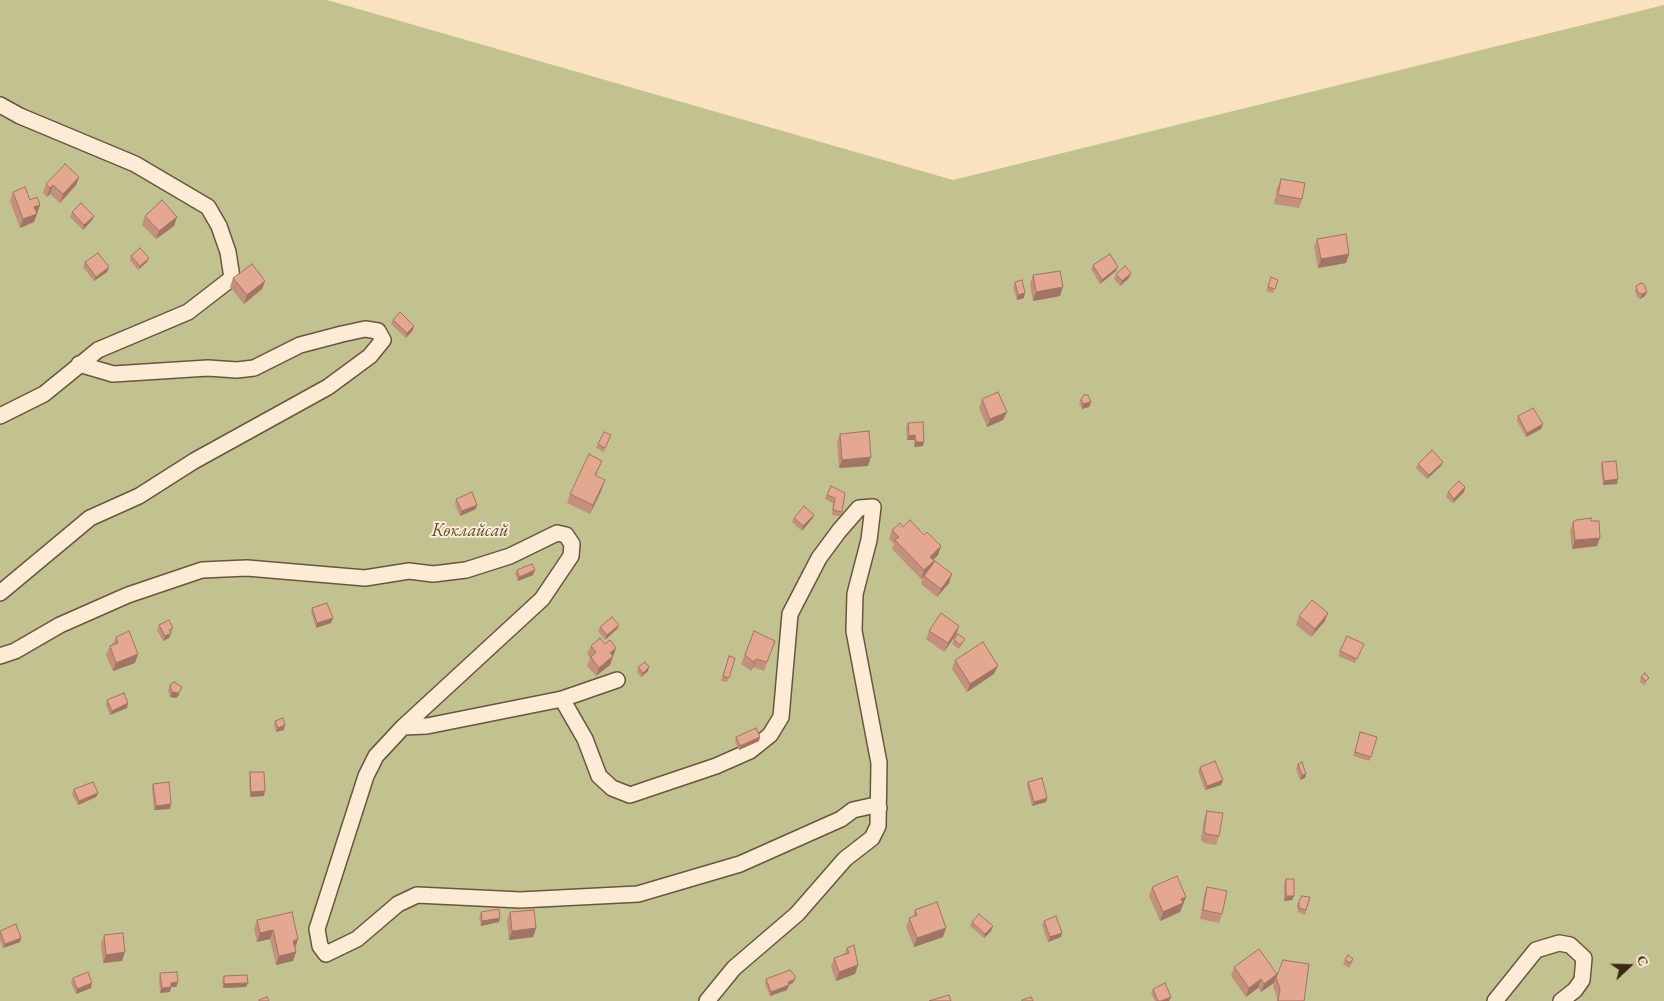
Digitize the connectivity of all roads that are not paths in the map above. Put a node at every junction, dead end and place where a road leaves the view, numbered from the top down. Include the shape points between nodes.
1 (0, 105) edge
2 (79, 364) junction
3 (0, 416) edge
4 (0, 593) edge
5 (0, 656) edge
6 (617, 680) dead end
7 (562, 699) junction
8 (403, 727) junction
9 (879, 808) junction
10 (707, 1001) edge
11 (1495, 1001) edge
12 (1561, 1001) edge

1 - 2 street via 135,164 195,198 208,207 228,252 232,278 188,312 98,350
2 - 3 street via 44,394
2 - 4 street via 113,374 208,368 236,370 254,368 300,345 350,332 378,331 383,340 370,356 328,387 194,461 139,496 90,518
5 - 8 street via 128,594 202,570 247,568 365,578 410,571 433,574 466,570 510,556 557,533 566,535 572,544 571,556 542,599
6 - 7 street
7 - 8 street via 427,726
7 - 9 street via 585,739 599,776 612,788 630,795 750,751 770,736 782,717 790,614 819,558 838,531 859,508 873,507 855,594 854,631 879,763
8 - 9 street via 376,756 366,776 317,929 320,946 326,954 357,939 398,904 417,895 520,900 638,894 740,864 841,819 852,810 871,806
9 - 10 street via 878,826 872,838 845,859 797,914 734,968
11 - 12 street via 1536,950 1559,943 1570,945 1584,958 1582,980 1576,990

